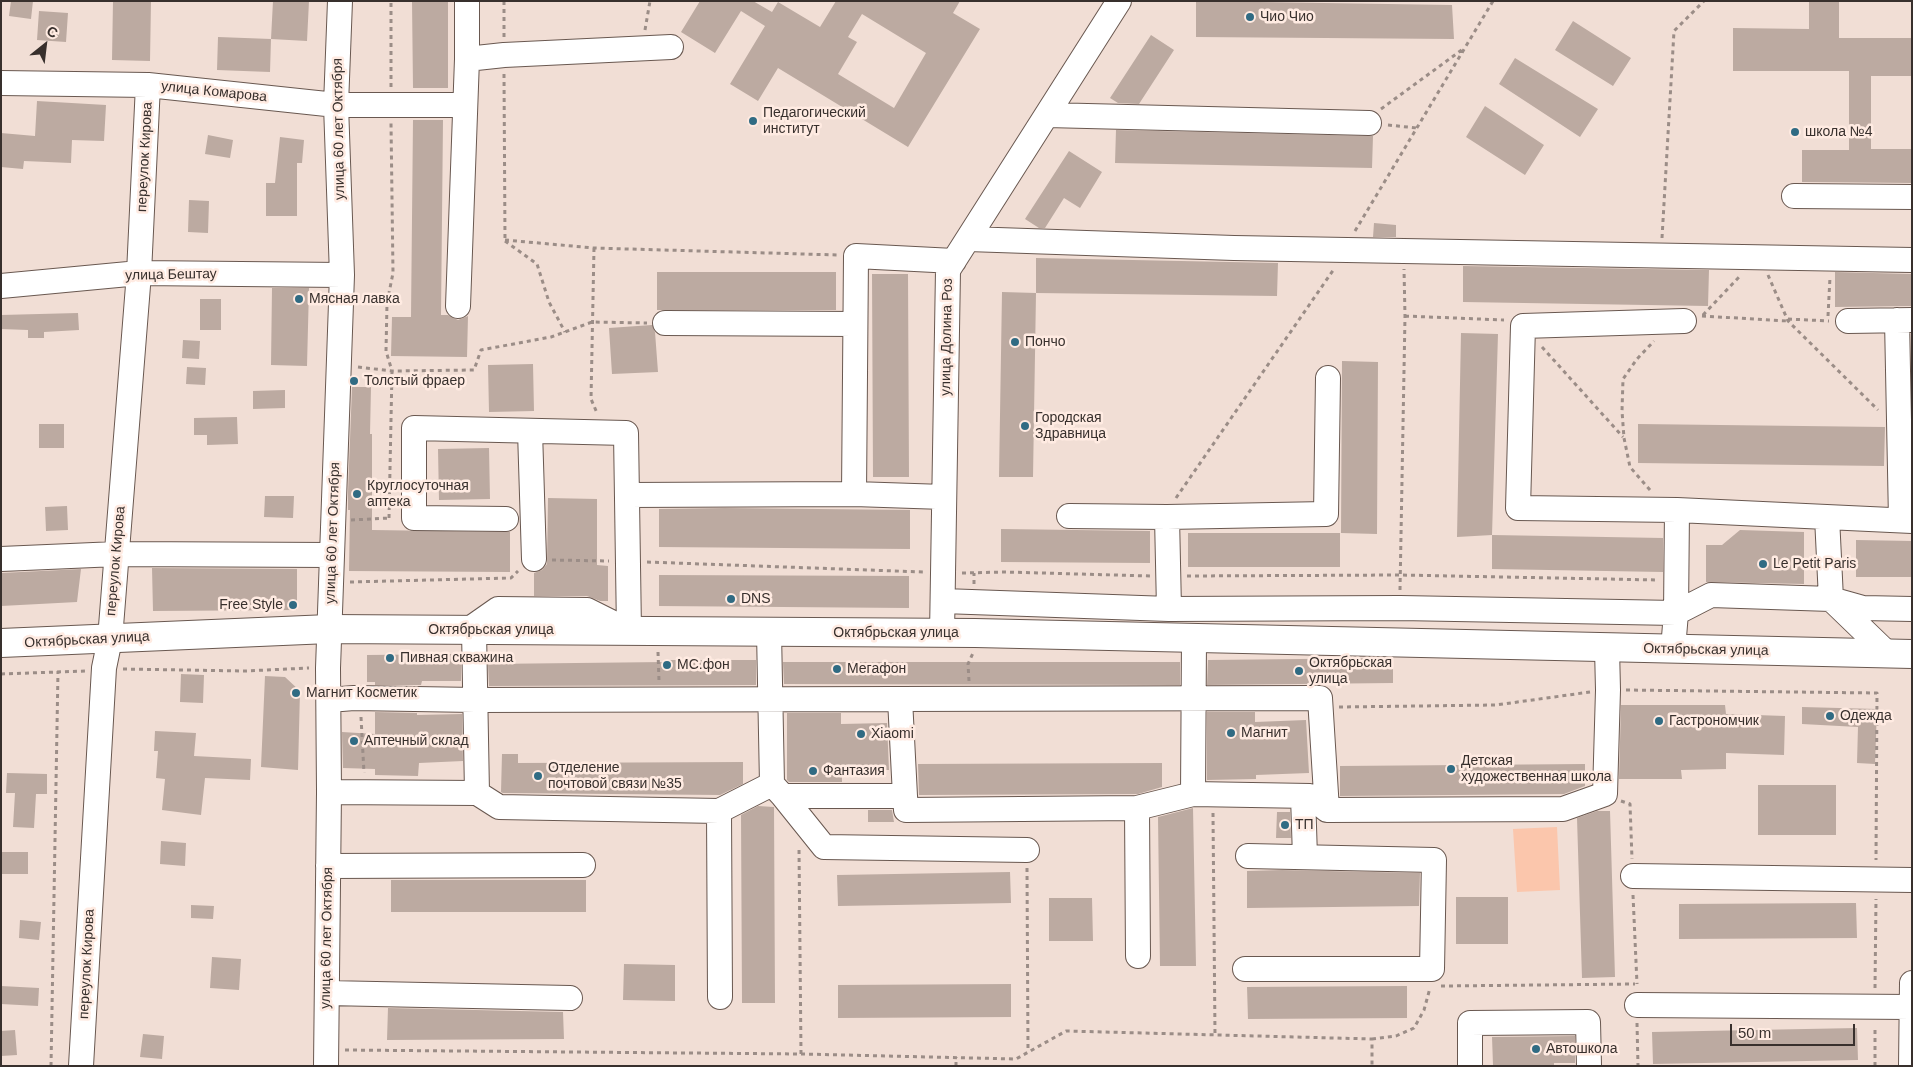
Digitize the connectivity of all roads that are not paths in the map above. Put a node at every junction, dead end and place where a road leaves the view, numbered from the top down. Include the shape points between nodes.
1 (340, 1) edge
2 (467, 1) edge
3 (1120, 1) edge
4 (671, 47) dead end
5 (467, 59) junction
6 (1, 83) edge
7 (148, 85) junction
8 (336, 105) junction
9 (465, 105) junction
10 (1047, 115) junction
11 (1369, 124) road end
12 (1794, 196) dead end
13 (1912, 197) edge
14 (968, 239) junction
15 (1912, 260) edge
16 (954, 261) junction
17 (139, 273) junction
18 (342, 275) junction
19 (1, 286) edge
20 (458, 306) dead end
21 (1692, 319) road end
22 (1904, 320) edge
23 (1838, 321) road end
24 (665, 323) road end
25 (855, 324) junction
26 (1328, 378) dead end
27 (530, 431) junction
28 (854, 494) junction
29 (627, 495) junction
30 (944, 497) junction
31 (1677, 510) junction
32 (1069, 516) dead end
33 (1167, 517) junction
34 (1827, 517) junction
35 (506, 519) dead end
36 (1906, 521) edge
37 (117, 554) junction
38 (332, 555) junction
39 (1, 559) edge
40 (534, 559) dead end
41 (1831, 599) junction
42 (942, 601) junction
43 (1169, 609) junction
44 (1912, 609) edge
45 (1676, 613) junction
46 (329, 629) junction
47 (471, 630) junction
48 (629, 631) junction
49 (769, 632) junction
50 (942, 634) junction
51 (110, 639) junction
52 (1194, 639) junction
53 (1, 643) edge
54 (1607, 648) junction
55 (1673, 649) junction
56 (1899, 654) edge
57 (1194, 698) junction
58 (770, 699) junction
59 (900, 699) junction
60 (329, 700) junction
61 (475, 700) junction
62 (778, 790) junction
63 (329, 792) junction
64 (477, 793) junction
65 (1203, 794) junction
66 (905, 796) junction
67 (1303, 796) junction
68 (1137, 808) junction
69 (1327, 810) junction
70 (719, 811) junction
71 (1027, 850) road end
72 (1248, 856) dead end
73 (1305, 857) junction
74 (583, 864) dead end
75 (328, 866) junction
76 (1633, 876) dead end
77 (1912, 880) edge
78 (1138, 956) dead end
79 (1245, 969) dead end
80 (1912, 984) edge
81 (327, 993) junction
82 (720, 997) dead end
83 (570, 998) dead end
84 (1637, 1005) road end
85 (1911, 1007) edge
86 (326, 1058) edge
87 (81, 1066) edge
88 (1470, 1066) edge
89 (1589, 1066) edge
90 (1911, 1066) edge

1 - 8 street, улица 60 лет Октября
2 - 5 street
3 - 10 street, улица Долина Роз
4 - 5 street
5 - 9 street
6 - 7 street, улица Комарова
7 - 8 street, улица Комарова
7 - 17 street, переулок Кирова
8 - 9 street, улица Комарова
8 - 18 street, улица 60 лет Октября
9 - 20 street
10 - 11 street
10 - 14 street, улица Долина Роз
12 - 13 street
14 - 15 street via 1347,250
14 - 16 street, улица Долина Роз
16 - 25 street via 856,256
16 - 30 street, улица Долина Роз via 948,270
17 - 18 street, улица Бештау
17 - 19 street, улица Бештау
17 - 37 street, переулок Кирова
18 - 38 street, улица 60 лет Октября
21 - 31 street via 1523,326 1518,508
22 - 23 street
22 - 36 street via 1899,429
24 - 25 street
25 - 28 street
26 - 33 street via 1326,514
27 - 29 street via 626,433
27 - 35 street via 414,428 414,518
27 - 40 street
28 - 29 street
28 - 30 street
29 - 48 street
30 - 42 street, улица Долина Роз
31 - 34 street
31 - 45 street
32 - 33 street
33 - 43 street
34 - 36 street
34 - 41 street
37 - 38 street
37 - 39 street
37 - 51 street, переулок Кирова
38 - 46 street, улица 60 лет Октября
41 - 44 street via 1863,608
41 - 45 street via 1711,595
41 - 56 street
42 - 43 street
42 - 50 street, улица Долина Роз
43 - 45 street via 1400,608
45 - 55 street
46 - 47 main road, Октябрьская улица
46 - 51 main road, Октябрьская улица
46 - 60 street, улица 60 лет Октября
47 - 48 main road, Октябрьская улица
47 - 61 street
48 - 49 main road, Октябрьская улица
49 - 50 main road, Октябрьская улица
49 - 58 street
50 - 52 main road, Октябрьская улица
51 - 53 main road, Октябрьская улица
51 - 87 street, переулок Кирова via 104,668
52 - 54 main road, Октябрьская улица
52 - 57 street
54 - 55 main road, Октябрьская улица
54 - 69 street via 1605,794 1563,809
55 - 56 main road, Октябрьская улица
57 - 59 street
57 - 65 street
57 - 69 street via 1320,698
58 - 59 street
58 - 61 street
58 - 62 street
59 - 66 street
60 - 61 street
60 - 63 street, улица 60 лет Октября
61 - 64 street
62 - 66 street
62 - 70 street
62 - 71 street via 824,847
63 - 64 street
63 - 75 street, улица 60 лет Октября
64 - 70 street via 499,807
65 - 67 street
65 - 68 street
66 - 68 street via 906,810
67 - 69 street via 1310,796
67 - 73 street
68 - 78 street
70 - 82 street
72 - 73 street
73 - 79 street via 1434,860 1431,978
74 - 75 street
75 - 81 street, улица 60 лет Октября
76 - 77 street
80 - 85 street
81 - 83 street
81 - 86 street, улица 60 лет Октября
84 - 85 street
85 - 90 street
88 - 89 street via 1470,1023 1588,1022

